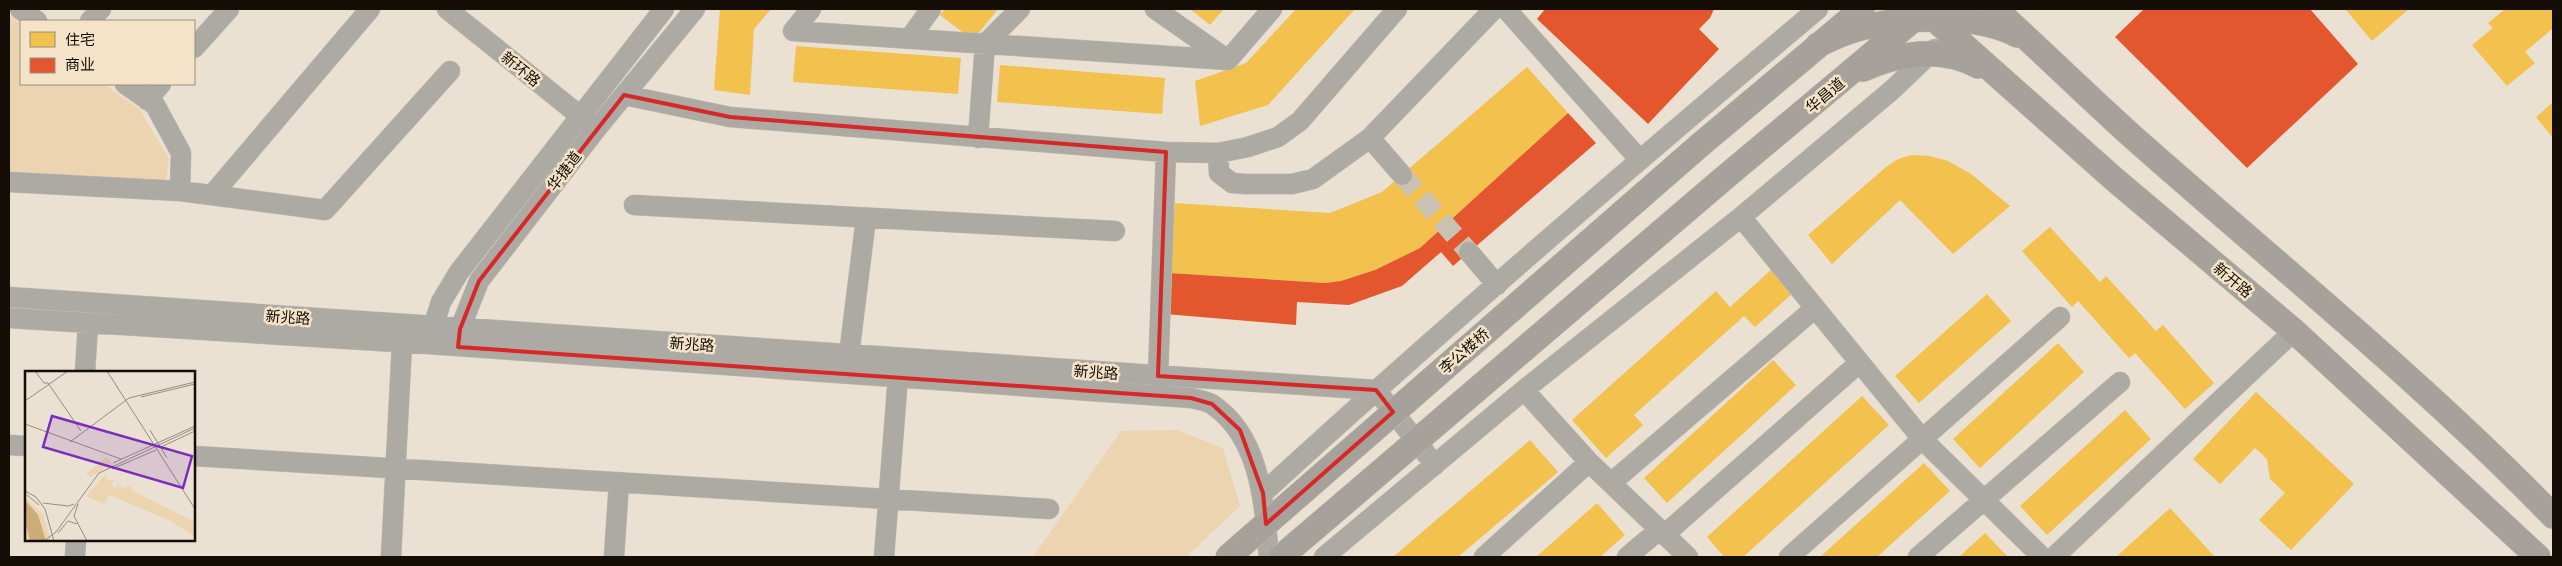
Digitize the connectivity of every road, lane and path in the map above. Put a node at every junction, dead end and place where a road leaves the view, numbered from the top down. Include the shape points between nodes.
1 (20, 9) edge
2 (101, 9) edge
3 (229, 9) edge
4 (370, 9) edge
5 (447, 9) edge
6 (664, 9) edge
7 (694, 9) edge
8 (811, 9) edge
9 (931, 9) edge
10 (1020, 9) edge
11 (1155, 9) edge
12 (1272, 9) edge
13 (1397, 9) edge
14 (1494, 9) edge
15 (1506, 9) edge
16 (1818, 9) edge
17 (1834, 9) edge
18 (1995, 9) edge
19 (1874, 14) edge
20 (1940, 17) edge
21 (36, 20) edge
22 (91, 20) edge
23 (909, 39) junction
24 (985, 44) junction
25 (1818, 45) junction
26 (2036, 46) junction
27 (195, 47) edge
28 (1931, 53) junction
29 (1228, 60) junction
30 (450, 71) dead end
31 (1847, 77) junction
32 (2000, 79) junction
33 (126, 85) edge
34 (160, 85) edge
35 (624, 95) junction
36 (147, 100) junction
37 (579, 116) junction
38 (597, 128) junction
39 (978, 138) junction
40 (1370, 138) junction
41 (1166, 152) junction
42 (1218, 153) junction
43 (1639, 159) junction
44 (1402, 175) tunnel mouth
45 (9, 182) edge
46 (180, 191) junction
47 (212, 195) junction
48 (634, 205) dead end
49 (1741, 217) junction
50 (866, 218) junction
51 (1115, 231) dead end
52 (1469, 252) tunnel mouth
53 (1497, 285) junction
54 (9, 297) edge
55 (1814, 309) junction
56 (2060, 317) dead end
57 (9, 318) edge
58 (88, 324) junction
59 (2294, 331) junction
60 (430, 335) junction
61 (459, 338) junction
62 (402, 343) junction
63 (849, 355) junction
64 (1859, 363) junction
65 (86, 371) edge
66 (898, 376) junction
67 (1158, 376) junction
68 (2120, 382) dead end
69 (1376, 390) junction
70 (1524, 390) junction
71 (1923, 440) junction
72 (9, 445) edge
73 (25, 446) edge
74 (195, 456) edge
75 (1588, 462) junction
76 (1434, 465) junction
77 (397, 468) junction
78 (619, 482) junction
79 (1611, 483) junction
80 (1263, 493) junction
81 (889, 499) junction
82 (1982, 499) junction
83 (1049, 509) dead end
84 (2553, 516) edge
85 (1662, 532) junction
86 (76, 541) edge
87 (74, 557) edge
88 (391, 557) edge
89 (614, 557) edge
90 (884, 557) edge
91 (1228, 557) edge
92 (1268, 557) edge
93 (1281, 557) edge
94 (1324, 557) edge
95 (1484, 557) edge
96 (1627, 557) edge
97 (1688, 557) edge
98 (1789, 557) edge
99 (1918, 557) edge
100 (2042, 557) edge
101 (2054, 557) edge
102 (2538, 557) edge

1 - 21 street
2 - 22 street
3 - 27 street
4 - 47 street
5 - 37 street, 新环路
6 - 37 street, 华捷道
7 - 35 street, 华捷道
8 - 23 street via 793,31
9 - 23 street
10 - 24 street
11 - 29 street
12 - 29 street
13 - 42 street via 1300,121 1278,137
14 - 40 street
15 - 43 street
16 - 43 street
17 - 25 main road
18 - 26 main road
19 - 20 main road
19 - 25 main road
19 - 31 main road via 1867,49
20 - 26 main road via 2006,30
20 - 28 street
20 - 31 main road, 华昌道
20 - 32 main road, 新开路
23 - 24 street
24 - 29 street
24 - 39 street
25 - 91 main road, 李公楼桥, bridge
26 - 84 main road via 2133,136 2376,349 2505,467
28 - 31 main road via 1884,61
28 - 32 main road via 1961,58
28 - 49 street via 1892,90
30 - 47 street via 325,210
31 - 93 main road, 华昌道, bridge
32 - 59 main road, 新开路
33 - 36 street
34 - 36 street
35 - 38 street, 华捷道
35 - 39 street via 730,117
36 - 46 street via 155,105 181,153
37 - 38 street, 新环路
37 - 60 street, 华捷道 via 459,272 441,302
38 - 61 street, 华捷道 via 479,281
39 - 41 street
40 - 42 street via 1313,179 1292,184 1232,183 1219,173
40 - 44 street
41 - 42 street
41 - 67 street
43 - 53 street
45 - 46 street
46 - 47 street
48 - 50 street
49 - 55 street
49 - 70 street
50 - 51 street
50 - 63 street
52 - 53 street
53 - 69 street
54 - 60 street, 新兆路
55 - 64 street
55 - 79 street
56 - 71 street
57 - 58 street, 新兆路
58 - 62 street, 新兆路
58 - 65 street
59 - 101 street
59 - 102 main road, 新开路
60 - 61 street, 新兆路
60 - 62 street, 新兆路
61 - 63 street, 新兆路
61 - 66 street, 新兆路
62 - 77 street
63 - 67 street, 新兆路
64 - 71 street
64 - 85 street
66 - 80 street, 新兆路 via 1191,398 1212,404 1240,430
66 - 81 street
67 - 69 street, 新兆路
68 - 82 street
69 - 76 street
69 - 80 street
70 - 75 street
70 - 76 street
71 - 82 street
71 - 98 street
72 - 73 street
74 - 77 street
75 - 79 street
75 - 95 street
76 - 94 street
77 - 78 street
77 - 88 street
78 - 81 street
78 - 89 street
79 - 85 street
80 - 92 street, 新兆路
81 - 83 street
81 - 90 street
82 - 99 street
82 - 100 street
85 - 96 street
85 - 97 street
86 - 87 street

